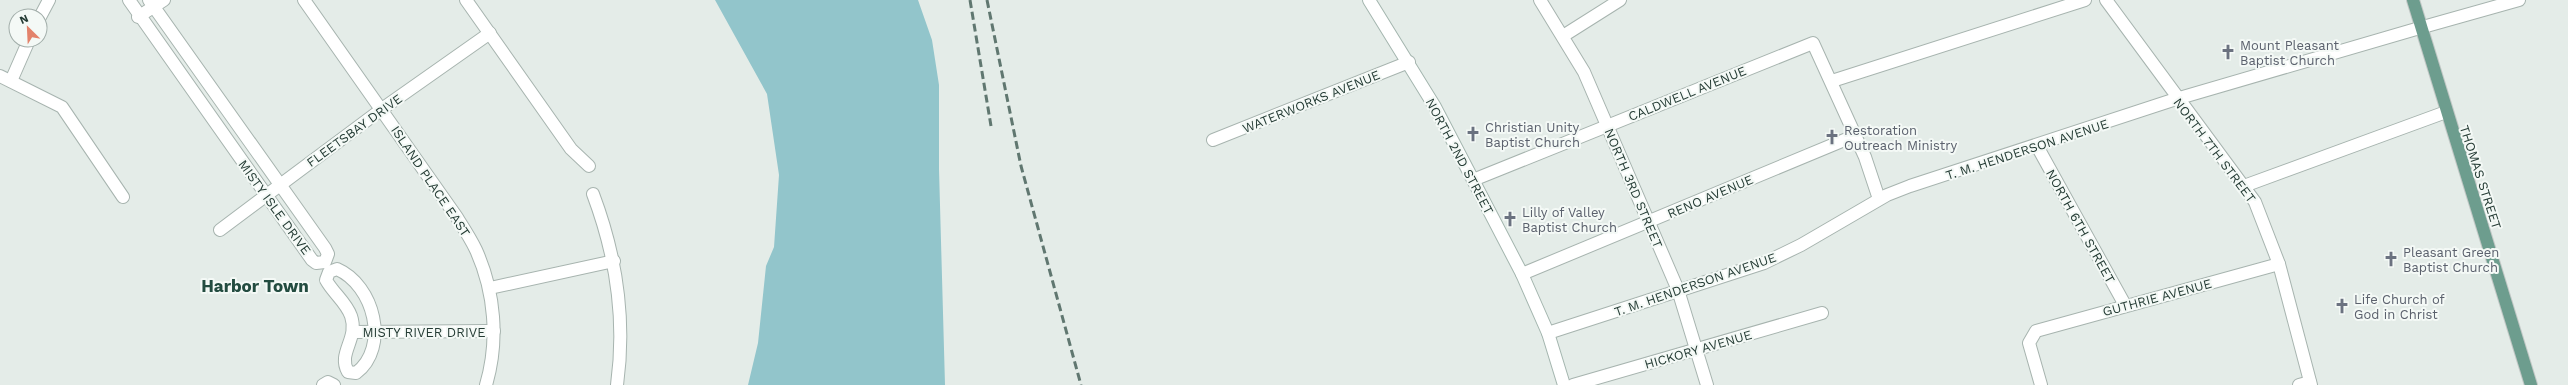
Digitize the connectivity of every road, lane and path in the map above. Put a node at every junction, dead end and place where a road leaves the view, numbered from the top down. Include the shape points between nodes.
1 (129, 0) edge
2 (304, 0) edge
3 (466, 0) edge
4 (1369, 0) edge
5 (1540, 0) edge
6 (1620, 0) edge
7 (2085, 0) edge
8 (2106, 0) edge
9 (2413, 0) edge
10 (2519, 0) edge
11 (156, 2) edge
12 (138, 17) junction
13 (2423, 27) junction
14 (490, 34) junction
15 (1563, 36) junction
16 (24, 48) edge
17 (1409, 62) junction
18 (5, 79) edge
19 (1832, 81) junction
20 (2176, 99) junction
21 (382, 109) junction
22 (2446, 112) junction
23 (1606, 125) junction
24 (1854, 136) junction
25 (1213, 140) dead end
26 (2038, 146) junction
27 (589, 166) dead end
28 (1473, 180) junction
29 (280, 185) junction
30 (2244, 186) junction
31 (593, 194) dead end
32 (266, 196) junction
33 (123, 197) dead end
34 (1879, 199) junction
35 (1647, 222) junction
36 (220, 230) dead end
37 (614, 261) junction
38 (2279, 264) junction
39 (1522, 274) junction
40 (490, 288) junction
41 (1678, 290) junction
42 (2125, 305) junction
43 (1822, 313) dead end
44 (494, 331) junction
45 (353, 332) junction
46 (375, 332) junction
47 (1548, 333) junction
48 (1697, 348) junction
49 (2307, 384) edge
50 (322, 385) edge
51 (334, 385) edge
52 (486, 385) edge
53 (617, 385) edge
54 (1564, 385) edge
55 (1573, 385) edge
56 (1707, 385) edge
57 (2041, 385) edge
58 (2532, 385) edge

1 - 12 street, MISTY ISLE DRIVE
2 - 21 street, ISLAND PLACE EAST
3 - 14 street
4 - 17 street, NORTH 2ND STREET
5 - 15 street, NORTH 3RD STREET
6 - 15 street
7 - 19 street
8 - 20 street, NORTH 7TH STREET
9 - 13 main road, THOMAS STREET
10 - 13 street, T. M. HENDERSON AVENUE
11 - 12 street
11 - 29 street, MISTY ISLE DRIVE
12 - 32 street, MISTY ISLE DRIVE
13 - 20 street, T. M. HENDERSON AVENUE
13 - 22 main road, THOMAS STREET
14 - 21 street, FLEETSBAY DRIVE
14 - 27 street via 571,149
15 - 23 street, NORTH 3RD STREET via 1584,72
16 - 18 street
17 - 25 street, WATERWORKS AVENUE
17 - 28 street, NORTH 2ND STREET
18 - 33 street via 62,107
19 - 23 street, CALDWELL AVENUE via 1813,43
19 - 24 street
20 - 26 street, T. M. HENDERSON AVENUE
20 - 30 street, NORTH 7TH STREET
21 - 29 street, FLEETSBAY DRIVE
21 - 40 street, ISLAND PLACE EAST via 468,236
22 - 30 street
22 - 58 main road, THOMAS STREET
23 - 28 street, CALDWELL AVENUE
23 - 35 street, NORTH 3RD STREET
24 - 34 street via 1865,157
24 - 35 street, RENO AVENUE
26 - 34 street, T. M. HENDERSON AVENUE via 1910,186
26 - 42 street, NORTH 6TH STREET
28 - 39 street, NORTH 2ND STREET
29 - 32 street, FLEETSBAY DRIVE
29 - 32 street, MISTY ISLE DRIVE via 325,248 328,254 325,262 316,263 312,260
30 - 38 street, NORTH 7TH STREET via 2261,216
31 - 37 street via 606,228
32 - 36 street, FLEETSBAY DRIVE
34 - 41 street, T. M. HENDERSON AVENUE via 1801,245 1764,263
35 - 39 street, RENO AVENUE
35 - 41 street, NORTH 3RD STREET
37 - 40 street
37 - 53 street via 621,325
38 - 42 street, GUTHRIE AVENUE
38 - 49 street, NORTH 7TH STREET
39 - 47 street, NORTH 2ND STREET
40 - 44 street, ISLAND PLACE EAST
41 - 47 street, T. M. HENDERSON AVENUE
41 - 48 street, NORTH 3RD STREET
42 - 57 street, GUTHRIE AVENUE via 2036,331 2029,343
43 - 48 street, HICKORY AVENUE
44 - 46 street, MISTY RIVER DRIVE
44 - 52 street, ISLAND PLACE EAST via 491,368
45 - 46 street, MISTY RIVER DRIVE
45 - 46 street via 343,364 348,372 356,373 370,358
45 - 46 street via 351,316 326,280 329,272 337,269 346,273 367,300
47 - 54 street, NORTH 2ND STREET
48 - 55 street, HICKORY AVENUE
48 - 56 street, NORTH 3RD STREET
50 - 51 street via 328,382

